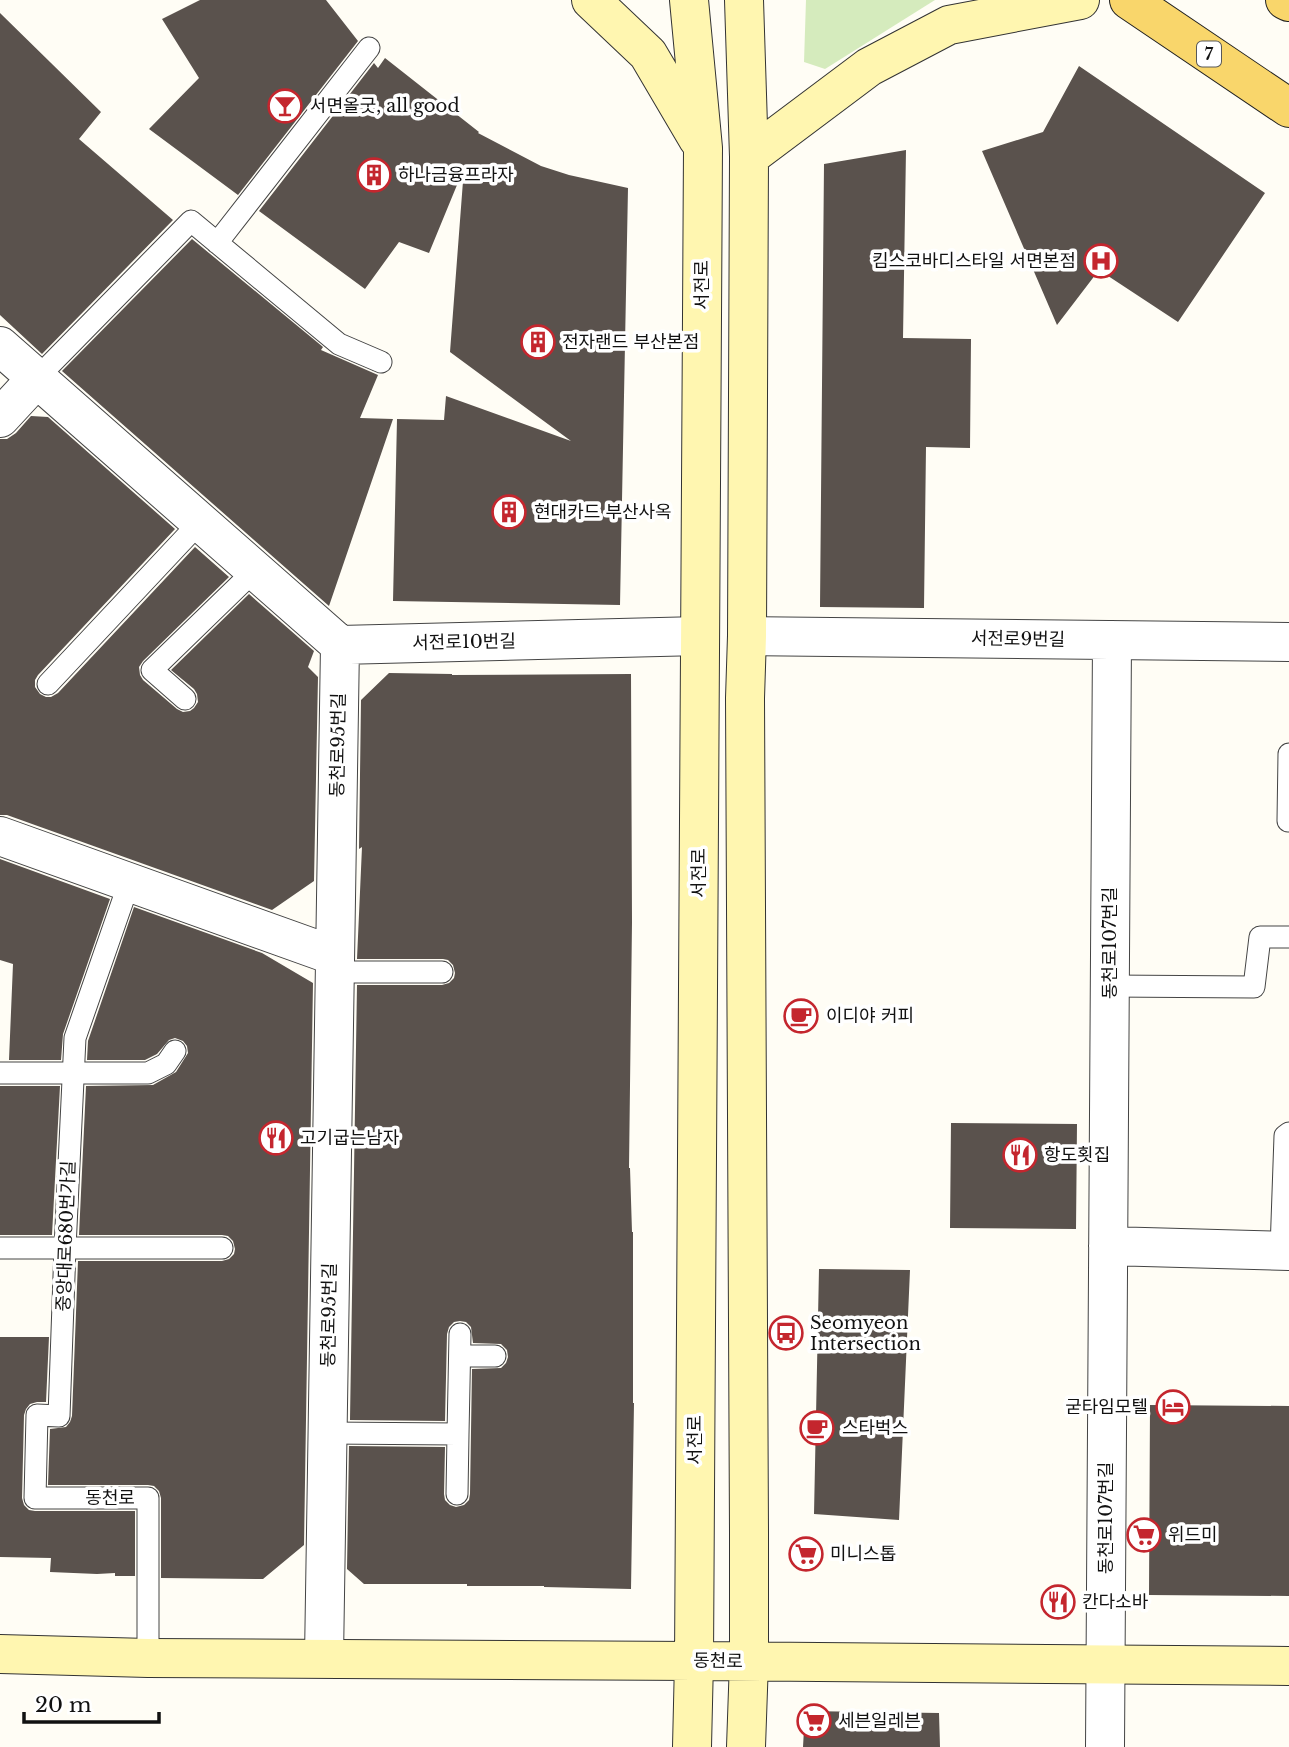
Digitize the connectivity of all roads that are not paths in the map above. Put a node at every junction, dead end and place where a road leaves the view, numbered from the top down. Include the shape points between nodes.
1 (591, 0) edge
2 (689, 0) edge
3 (744, 0) edge
4 (1080, 0) edge
5 (1129, 0) edge
6 (369, 48) dead end
7 (1289, 108) edge
8 (703, 148) junction
9 (749, 157) junction
10 (217, 243) junction
11 (0, 346) edge
12 (381, 362) dead end
13 (37, 378) junction
14 (0, 418) edge
15 (200, 522) junction
16 (255, 570) junction
17 (700, 636) junction
18 (747, 636) junction
19 (1112, 640) junction
20 (1289, 642) edge
21 (340, 645) junction
22 (48, 684) dead end
23 (185, 699) dead end
24 (1289, 754) edge
25 (1288, 821) edge
26 (0, 836) edge
27 (129, 883) junction
28 (1289, 937) edge
29 (334, 964) junction
30 (442, 972) dead end
31 (1110, 986) junction
32 (175, 1051) dead end
33 (0, 1073) edge
34 (73, 1074) junction
35 (1289, 1133) edge
36 (1108, 1246) junction
37 (0, 1248) edge
38 (65, 1248) junction
39 (222, 1248) dead end
40 (1285, 1250) edge
41 (460, 1334) dead end
42 (460, 1356) junction
43 (495, 1356) dead end
44 (59, 1398) joint
45 (327, 1433) junction
46 (458, 1434) junction
47 (457, 1494) dead end
48 (0, 1654) edge
49 (148, 1658) junction
50 (324, 1658) junction
51 (694, 1661) junction
52 (749, 1661) junction
53 (1105, 1665) junction
54 (1289, 1666) edge
55 (692, 1747) edge
56 (746, 1747) edge
57 (1105, 1747) edge

1 - 8 main road via 648,54
2 - 8 main road, 서전로
3 - 9 main road
4 - 9 main road via 950,25 869,67
5 - 7 main road, 7
6 - 10 lane
8 - 17 main road, 서전로
9 - 18 main road
10 - 12 lane via 338,344
10 - 13 lane via 191,221
11 - 13 street
13 - 14 street
13 - 15 street
15 - 16 street
15 - 22 lane
16 - 21 street
16 - 23 lane via 152,670
17 - 21 street, 서전로10번길
17 - 51 main road, 서전로
18 - 19 street, 서전로9번길
18 - 52 main road
19 - 20 street, 서전로9번길
19 - 31 street, 동천로107번길
21 - 29 street, 동천로95번길
24 - 25 lane
26 - 27 street
27 - 29 street
27 - 34 lane, 중앙대로680번가길 via 75,1038
28 - 31 lane via 1260,937 1254,987
29 - 30 lane
29 - 45 street, 동천로95번길
31 - 36 street, 동천로107번길
32 - 34 lane via 166,1065 148,1073
33 - 34 lane
34 - 38 lane, 중앙대로680번가길
35 - 40 lane via 1285,1136
36 - 40 street
36 - 53 street, 동천로107번길
37 - 38 lane
38 - 39 lane
38 - 44 lane, 중앙대로680번가길
41 - 42 lane
42 - 43 lane
42 - 46 lane
44 - 49 lane, 동천로 via 59,1416 37,1415 35,1498 148,1498
45 - 46 lane
45 - 50 street, 동천로95번길
46 - 47 lane
48 - 49 main road, 동천로
49 - 50 main road, 동천로
50 - 51 main road, 동천로
51 - 52 main road, 동천로
51 - 55 main road, 서전로
52 - 53 main road, 동천로
52 - 56 main road
53 - 54 main road, 동천로
53 - 57 street, 동천로107번길

